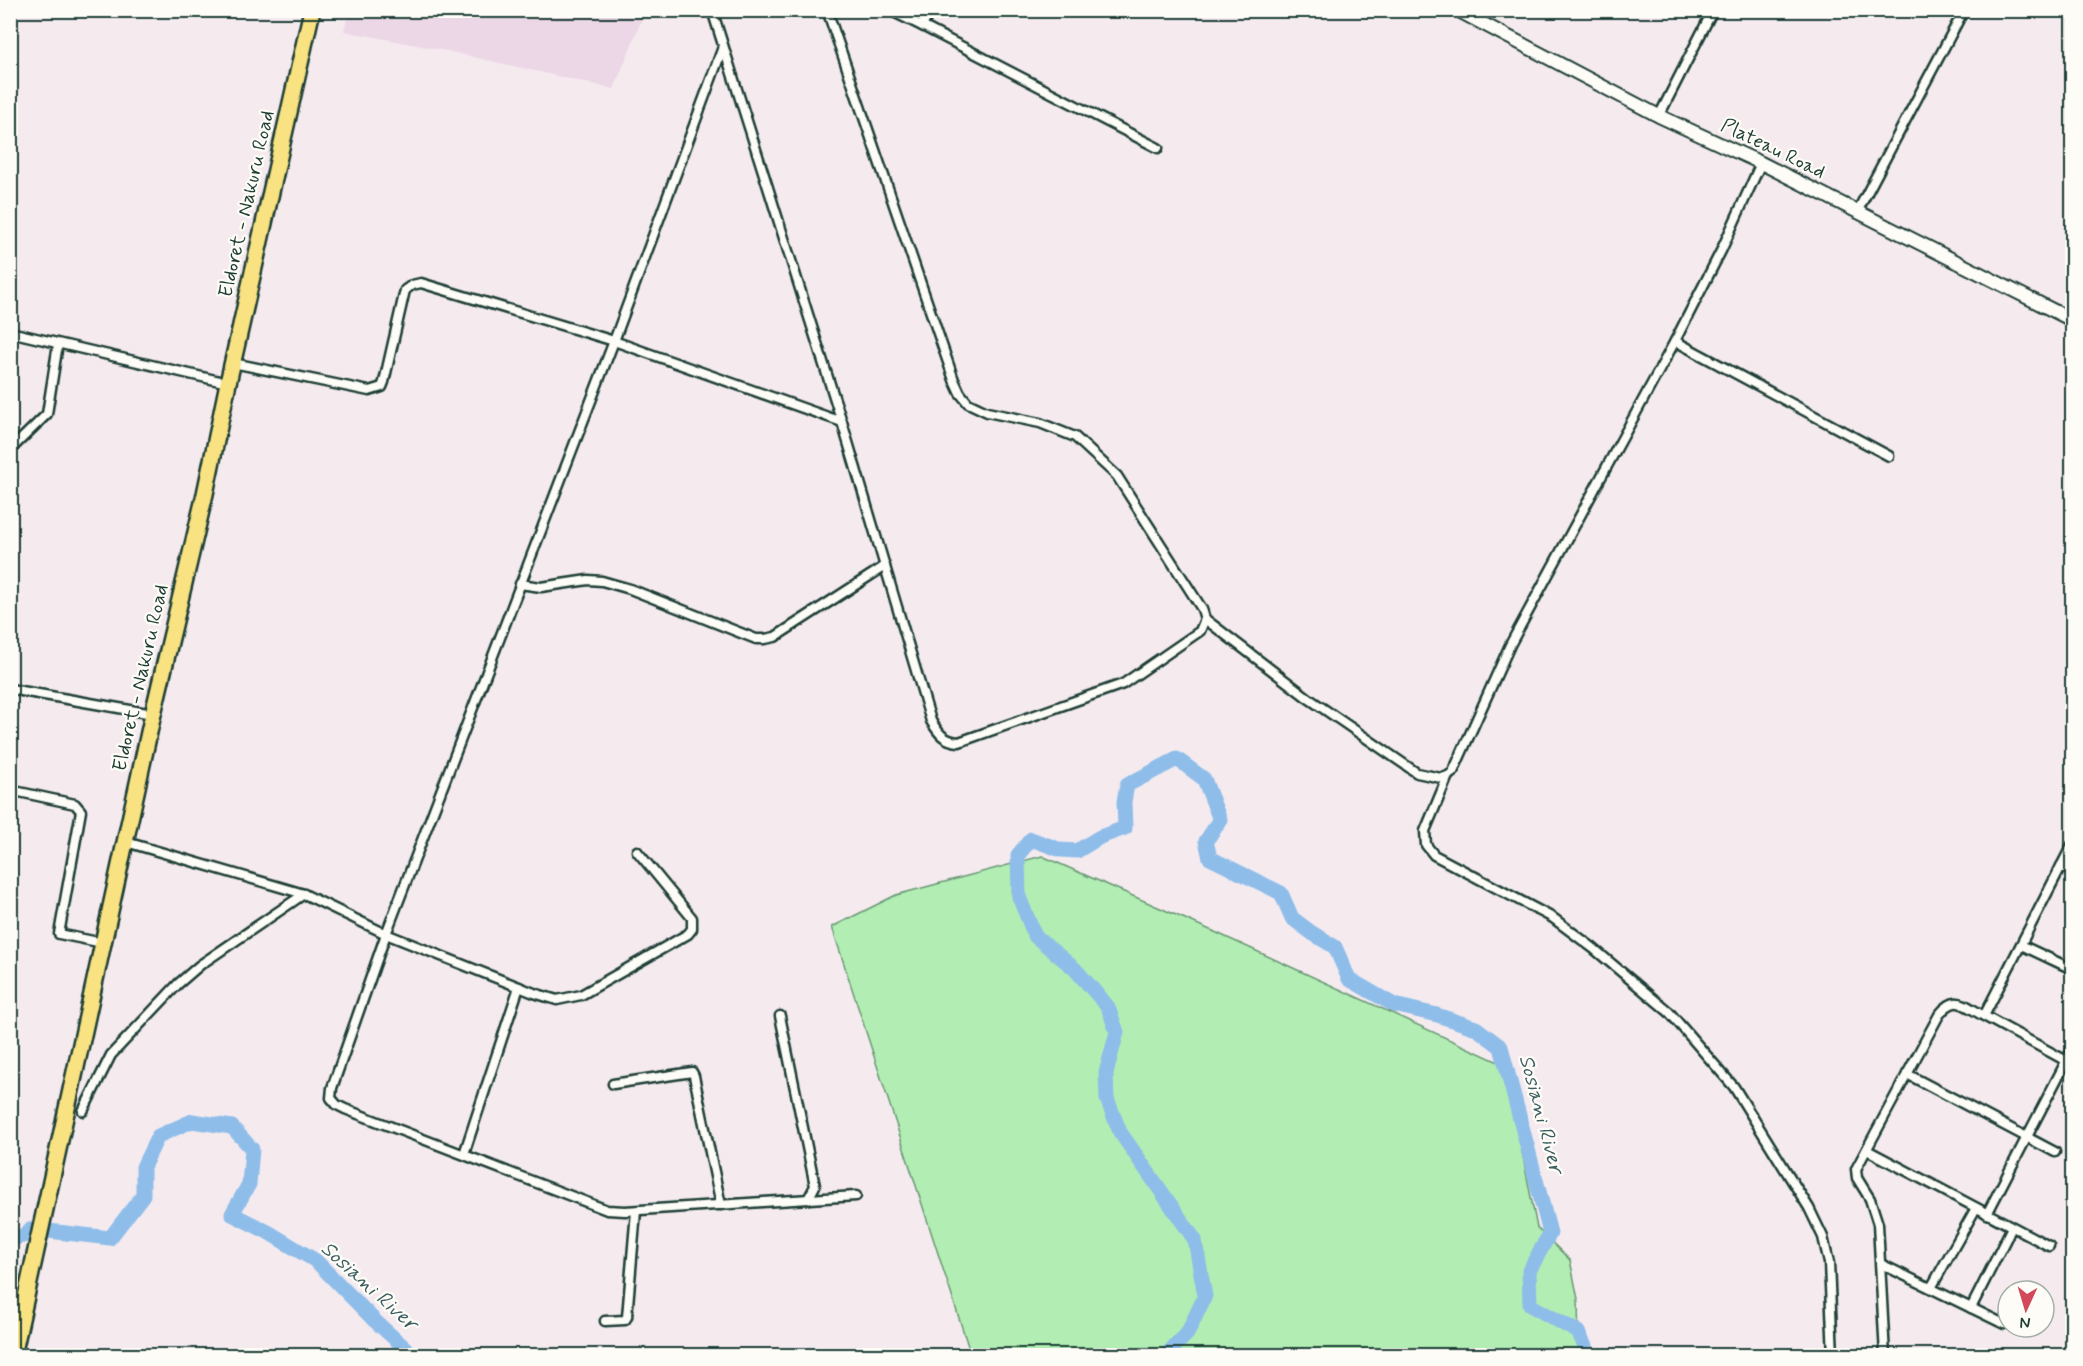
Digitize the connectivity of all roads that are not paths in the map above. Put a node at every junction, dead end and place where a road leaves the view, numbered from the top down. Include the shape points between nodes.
1 (312, 10) edge
2 (712, 10) edge
3 (827, 10) edge
4 (889, 10) edge
5 (931, 10) edge
6 (1457, 10) edge
7 (1713, 10) edge
8 (1964, 10) edge
9 (922, 27) junction
10 (723, 47) junction
11 (1659, 116) junction
12 (1158, 148) dead end
13 (1761, 163) junction
14 (1857, 212) junction
15 (2073, 320) edge
16 (10, 332) edge
17 (614, 341) junction
18 (1675, 342) junction
19 (58, 344) junction
20 (233, 363) junction
21 (228, 383) junction
22 (842, 422) junction
23 (10, 450) edge
24 (1889, 456) dead end
25 (885, 567) junction
26 (520, 584) junction
27 (1204, 620) junction
28 (10, 689) edge
29 (153, 714) junction
30 (1448, 776) junction
31 (10, 790) edge
32 (126, 842) junction
33 (2073, 844) edge
34 (637, 851) dead end
35 (2061, 866) junction
36 (2073, 872) edge
37 (303, 894) junction
38 (386, 934) junction
39 (103, 943) junction
40 (2021, 945) junction
41 (2073, 969) edge
42 (519, 987) junction
43 (780, 1016) dead end
44 (1984, 1016) junction
45 (2073, 1050) edge
46 (2070, 1062) edge
47 (1907, 1074) junction
48 (613, 1084) dead end
49 (83, 1111) dead end
50 (2025, 1138) junction
51 (1867, 1150) junction
52 (2055, 1152) dead end
53 (464, 1154) junction
54 (856, 1196) dead end
55 (808, 1198) junction
56 (721, 1205) junction
57 (1976, 1208) junction
58 (636, 1210) junction
59 (1987, 1214) junction
60 (2012, 1227) junction
61 (2049, 1246) dead end
62 (1881, 1264) junction
63 (1931, 1288) junction
64 (1971, 1308) junction
65 (1996, 1320) edge
66 (604, 1321) dead end
67 (13, 1356) edge
68 (1833, 1356) edge
69 (1885, 1356) edge

1 - 20 highway, Eldoret - Nakuru Road
2 - 10 street
3 - 27 street via 960,393 968,403 987,412 1040,423 1076,437 1117,476 1202,609
4 - 9 street
5 - 9 street
6 - 11 street, Plateau Road
7 - 11 street
8 - 14 street
9 - 12 street
10 - 17 street
10 - 22 street
11 - 13 street, Plateau Road
13 - 14 street, Plateau Road
13 - 18 street
14 - 15 street, Plateau Road
16 - 19 street
17 - 20 street via 421,283 405,290 382,387 369,391
17 - 22 street
17 - 26 street
18 - 24 street
18 - 30 street via 1510,645
19 - 21 street
19 - 23 street via 47,414
20 - 21 highway, Eldoret - Nakuru Road
21 - 29 highway, Eldoret - Nakuru Road
22 - 25 street
25 - 26 street via 776,637 765,639 756,639 602,581 542,587
25 - 27 street via 931,722 939,735 952,742 1123,684 1200,631
26 - 38 street
27 - 30 street via 1417,773 1435,778
28 - 29 street
29 - 32 highway, Eldoret - Nakuru Road
30 - 68 street via 1425,831 1426,845 1434,855 1553,918 1593,948 1669,1012 1734,1087 1809,1208 1822,1237 1829,1263
31 - 39 street via 79,807 59,934
32 - 37 street
32 - 39 highway, Eldoret - Nakuru Road
33 - 35 street
34 - 42 street via 692,918 688,934 581,995 557,1000
35 - 36 street
35 - 40 street
37 - 38 street
37 - 49 street via 178,984 111,1055
38 - 42 street
38 - 53 street via 331,1098 345,1109
39 - 67 highway, Eldoret - Nakuru Road
40 - 41 street
40 - 44 street
42 - 53 street
43 - 55 street via 815,1185
44 - 46 street
44 - 47 street via 1960,1003 1947,1004
45 - 46 street
46 - 50 street
47 - 50 street
47 - 51 street
48 - 56 street via 692,1072
50 - 52 street
50 - 59 street
51 - 57 street
51 - 62 street via 1856,1169 1857,1179 1870,1199 1878,1224
53 - 58 street via 607,1210
54 - 55 street
55 - 56 street
56 - 58 street
57 - 59 street
57 - 63 street
58 - 66 street via 627,1317
59 - 60 street
60 - 61 street
60 - 64 street
62 - 63 street
62 - 69 street
63 - 64 street
64 - 65 street

